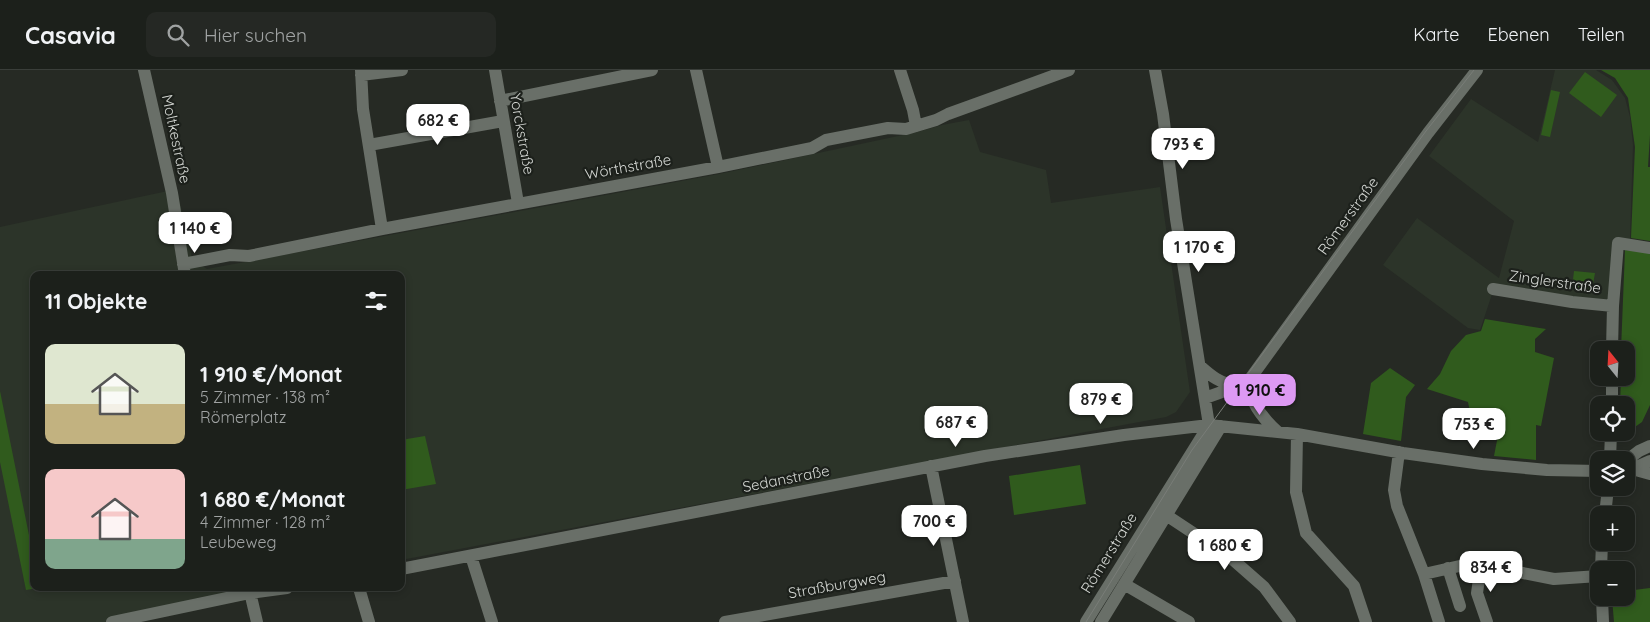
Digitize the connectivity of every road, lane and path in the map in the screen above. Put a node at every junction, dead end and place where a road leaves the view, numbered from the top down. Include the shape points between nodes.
1 (144, 70) edge
2 (402, 70) edge
3 (494, 70) edge
4 (652, 70) edge
5 (696, 70) edge
6 (900, 70) edge
7 (1069, 70) edge
8 (1155, 70) edge
9 (1477, 70) edge
10 (361, 72) edge
11 (500, 101) junction
12 (504, 121) junction
13 (916, 126) junction
14 (369, 145) junction
15 (718, 167) junction
16 (518, 203) junction
17 (382, 228) junction
18 (1650, 248) edge
19 (184, 270) edge
20 (1493, 289) dead end
21 (1613, 306) junction
22 (1612, 341) edge
23 (1200, 366) junction
24 (1242, 384) junction
25 (1205, 398) junction
26 (1215, 425) junction
27 (1278, 432) junction
28 (1297, 434) junction
29 (1648, 445) edge
30 (1399, 452) junction
31 (1197, 453) junction
32 (1635, 459) edge
33 (1650, 461) edge
34 (1635, 465) edge
35 (931, 466) junction
36 (1635, 469) edge
37 (1590, 471) edge
38 (1650, 474) edge
39 (1166, 515) junction
40 (471, 556) junction
41 (1481, 565) junction
42 (405, 568) edge
43 (1448, 568) junction
44 (1424, 574) junction
45 (1590, 577) edge
46 (955, 581) junction
47 (1124, 584) junction
48 (246, 591) edge
49 (250, 591) edge
50 (360, 591) edge
51 (1460, 606) dead end
52 (1603, 606) edge
53 (112, 622) edge
54 (257, 622) edge
55 (369, 622) edge
56 (492, 622) edge
57 (725, 622) edge
58 (963, 622) edge
59 (1086, 622) edge
60 (1101, 622) edge
61 (1189, 622) edge
62 (1290, 622) edge
63 (1366, 622) edge
64 (1439, 622) edge
65 (1487, 622) edge
66 (1604, 622) edge

1 - 19 street, Moltkestraße via 172,194
2 - 10 street
3 - 11 street, Yorckstraße
4 - 11 street
5 - 15 street
6 - 13 street
7 - 13 street, Wörthstraße
8 - 23 street
9 - 24 street, Römerstraße
10 - 14 street
11 - 12 street, Yorckstraße
12 - 14 street
12 - 16 street, Yorckstraße
13 - 15 street, Wörthstraße via 826,140 812,148
14 - 17 street
15 - 16 street, Wörthstraße
16 - 17 street, Wörthstraße
17 - 19 street, Wörthstraße via 249,256 230,255
18 - 21 street, Zinglerstraße via 1618,243
20 - 21 street, Zinglerstraße
21 - 22 street, Zinglerstraße
23 - 24 street via 1214,378 1228,384
23 - 25 street
24 - 25 street
24 - 27 street via 1265,421
25 - 26 street
26 - 27 street, Sedanstraße
26 - 31 street
26 - 35 street, Sedanstraße via 1020,450
27 - 28 street, Sedanstraße
28 - 30 street, Sedanstraße
28 - 63 street via 1296,492 1306,533 1354,586
29 - 32 street
30 - 37 street, Sedanstraße via 1482,464
30 - 44 street via 1394,490 1397,506
31 - 39 street, Römerstraße
31 - 59 street, Römerstraße
33 - 34 street
35 - 40 street, Sedanstraße
35 - 46 street
36 - 38 street
39 - 47 street, Römerstraße
39 - 62 street via 1231,558 1264,587
40 - 42 street, Sedanstraße
40 - 56 street
41 - 43 street
41 - 45 street via 1554,579
41 - 65 street via 1477,593
43 - 44 street
43 - 51 street
44 - 64 street
46 - 57 street, Straßburgweg
46 - 58 street
47 - 60 street, Römerstraße
47 - 61 street
48 - 53 street
49 - 54 street
50 - 55 street
52 - 66 street

